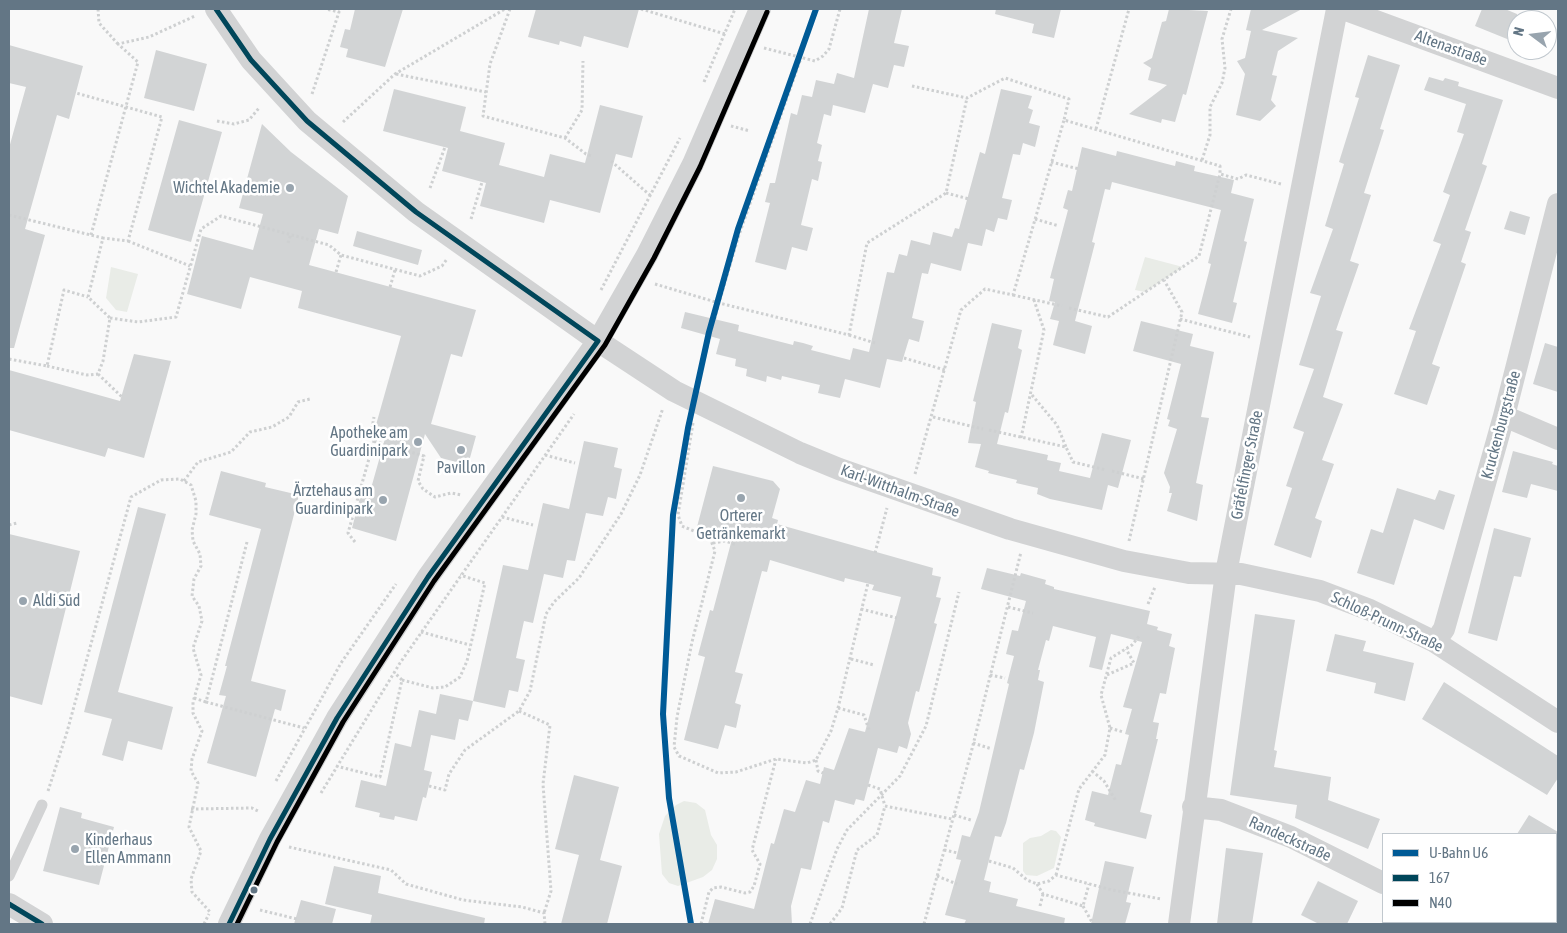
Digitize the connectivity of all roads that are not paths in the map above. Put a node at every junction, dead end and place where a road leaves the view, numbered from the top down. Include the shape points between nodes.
1 (216, 9) edge
2 (760, 9) edge
3 (1337, 9) edge
4 (1343, 9) edge
5 (1558, 88) edge
6 (1558, 210) edge
7 (598, 341) junction
8 (1504, 416) junction
9 (1558, 439) edge
10 (1226, 573) junction
11 (1435, 642) junction
12 (1558, 722) edge
13 (42, 805) road end
14 (1193, 807) junction
15 (9, 876) edge
16 (1382, 882) edge
17 (9, 904) edge
18 (1180, 914) edge
19 (222, 920) edge
20 (42, 924) edge

1 - 7 street, Karl-Witthalm-Straße via 250,60 307,121 416,212
2 - 7 street via 714,119 667,216
3 - 10 street, Gräfelfinger Straße
4 - 5 street, Altenastraße
6 - 8 street, Kruckenburgstraße
7 - 10 street, Karl-Witthalm-Straße via 690,398 800,452 901,491 1025,533 1124,561 1189,573
7 - 19 street via 428,577 328,735
8 - 9 street
8 - 11 street, Kruckenburgstraße via 1444,629
10 - 11 street, Schloß-Prunn-Straße via 1256,576 1320,591 1370,610
10 - 14 street, Gräfelfinger Straße
11 - 12 street, Schloß-Prunn-Straße
13 - 15 lane
14 - 16 street, Randeckstraße via 1221,810 1291,837
14 - 18 street, Gräfelfinger Straße
17 - 20 street

